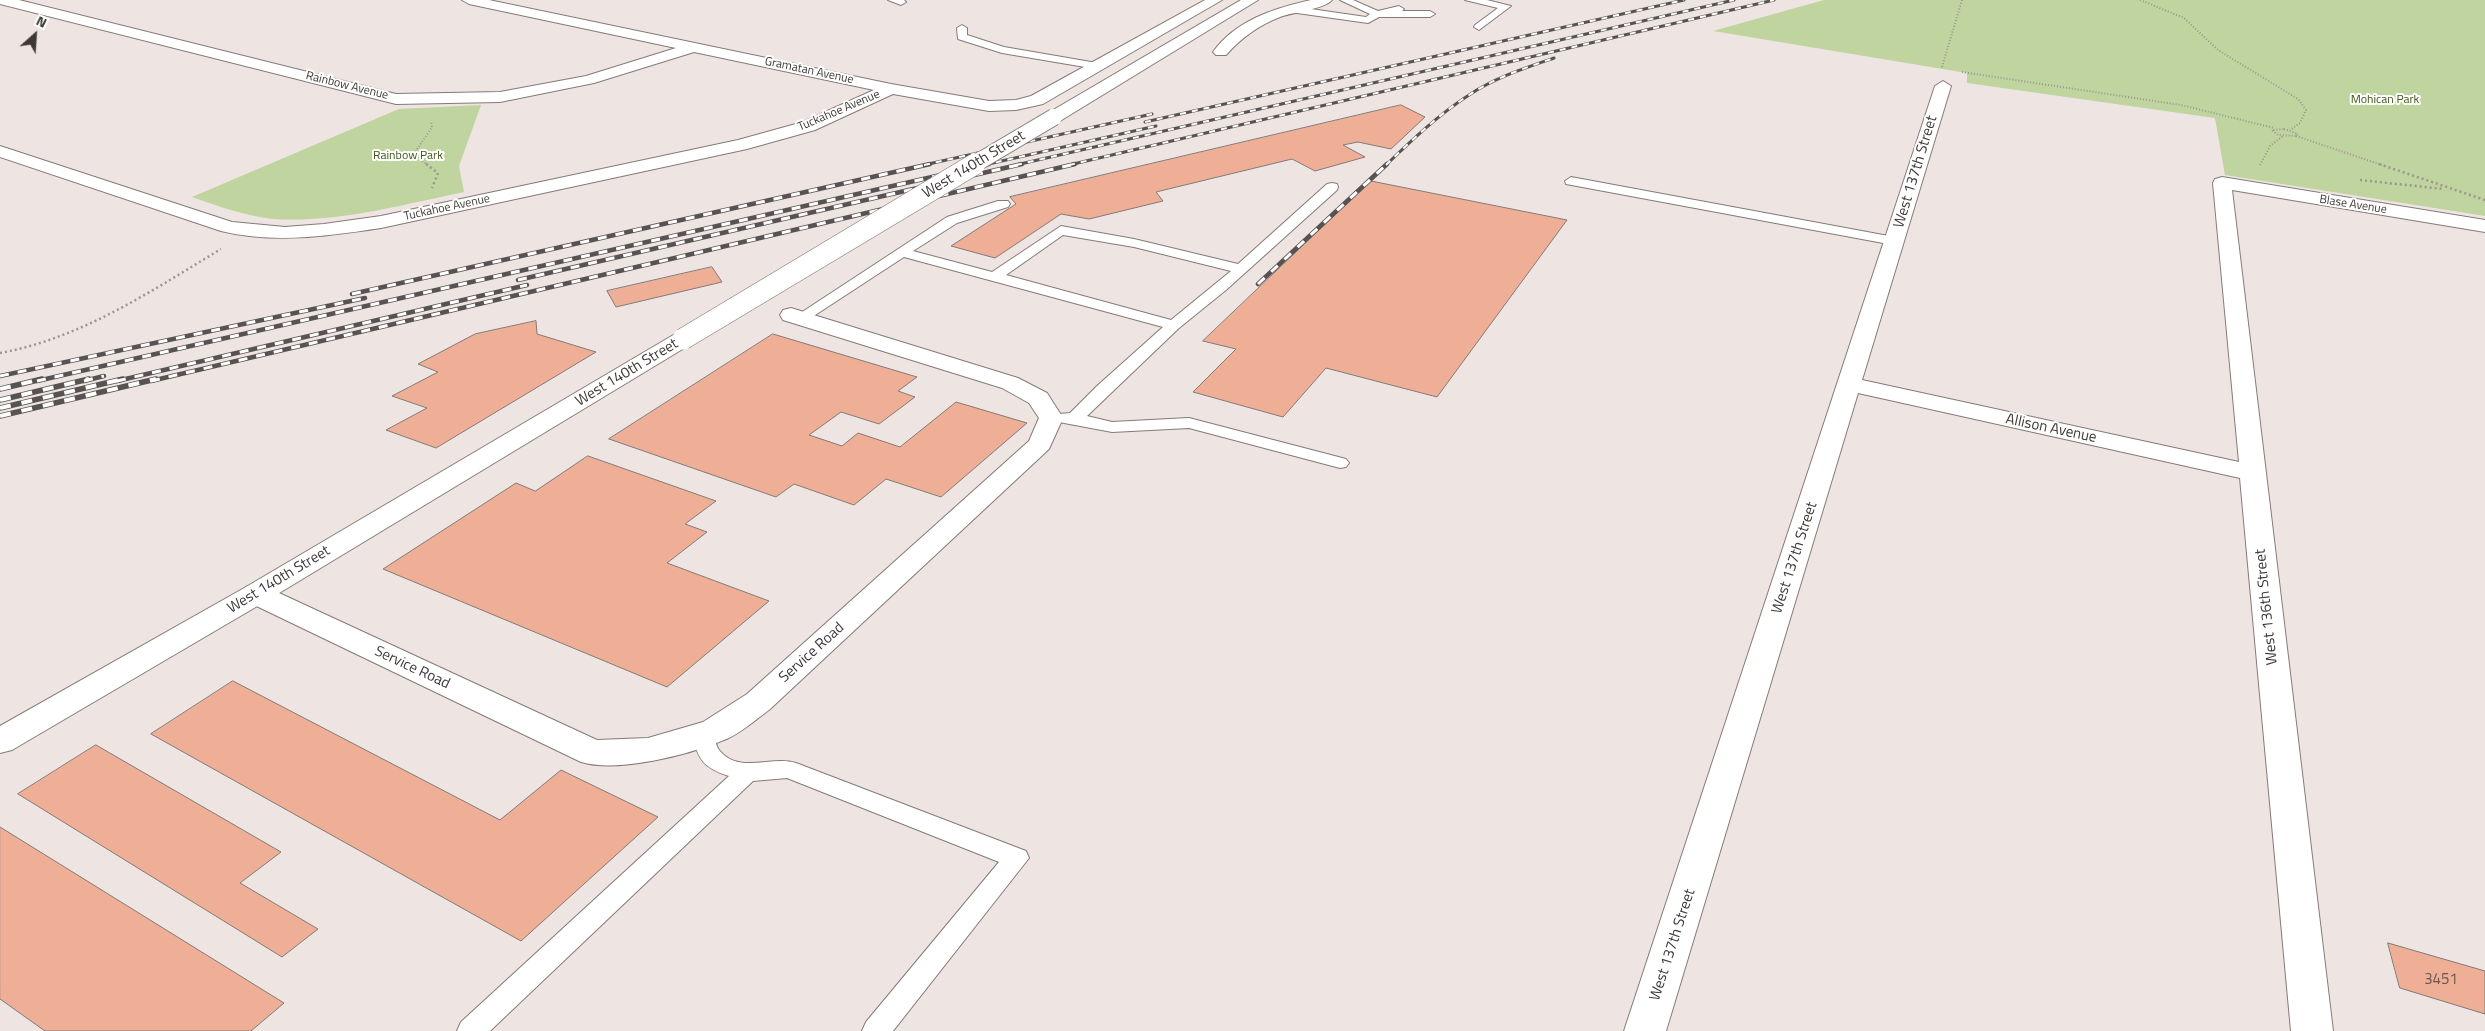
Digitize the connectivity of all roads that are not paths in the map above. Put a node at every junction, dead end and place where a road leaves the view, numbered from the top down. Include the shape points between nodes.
1 (3, 0) edge
2 (469, 0) edge
3 (1215, 0) edge
4 (1251, 0) edge
5 (1325, 0) edge
6 (1470, 0) edge
7 (1349, 1) edge
8 (1365, 4) dead end
9 (1416, 7) edge
10 (1290, 9) junction
11 (1377, 10) junction
12 (962, 28) dead end
13 (1479, 28) dead end
14 (694, 47) junction
15 (1222, 52) dead end
16 (1097, 66) junction
17 (1949, 76) road end
18 (891, 89) junction
19 (0, 151) edge
20 (1571, 181) dead end
21 (2222, 183) joint
22 (1332, 187) dead end
23 (1003, 204) dead end
24 (2485, 226) edge
25 (1894, 242) junction
26 (902, 252) junction
27 (1242, 269) junction
28 (994, 277) junction
29 (796, 316) joint
30 (1174, 325) junction
31 (1850, 384) junction
32 (1063, 418) junction
33 (1340, 463) dead end
34 (2252, 473) junction
35 (256, 594) junction
36 (703, 734) junction
37 (0, 742) edge
38 (746, 773) junction
39 (471, 1031) edge
40 (876, 1031) edge
41 (1646, 1031) edge
42 (2312, 1031) edge

1 - 14 street, Rainbow Avenue via 396,99 500,97 588,80
2 - 14 street, Gramatan Avenue
3 - 16 street, Gramatan Avenue
4 - 35 street, West 140th Street, bridge
5 - 10 street
6 - 13 lane via 1506,6
7 - 11 lane
8 - 11 lane
9 - 11 lane
9 - 11 lane
10 - 11 lane via 1368,20
10 - 15 street via 1274,13 1230,41
12 - 16 lane via 962,37 986,46
14 - 18 street, Gramatan Avenue
16 - 18 street, Gramatan Avenue via 1037,100 1016,105 989,106
17 - 25 street, West 137th Street
18 - 19 street, Tuckahoe Avenue via 809,126 741,145 381,222 274,234 228,227
20 - 25 lane
21 - 24 street, Blase Avenue
21 - 34 street, West 136th Street
22 - 27 lane
23 - 26 lane via 952,220
25 - 31 street, West 137th Street
26 - 28 lane
26 - 29 lane
27 - 28 lane via 1134,243 1061,230
27 - 30 lane
28 - 30 lane
29 - 32 street via 1010,382
30 - 32 lane
31 - 34 street, Allison Avenue
31 - 41 street, West 137th Street
32 - 33 lane via 1112,427 1189,423
32 - 36 street, Service Road via 1040,444 758,702 714,732
34 - 42 street, West 136th Street
35 - 36 street, Service Road via 593,753 648,750
35 - 37 street, West 140th Street
36 - 38 lane via 708,754 725,766
38 - 39 lane
38 - 40 lane via 788,769 1018,858

